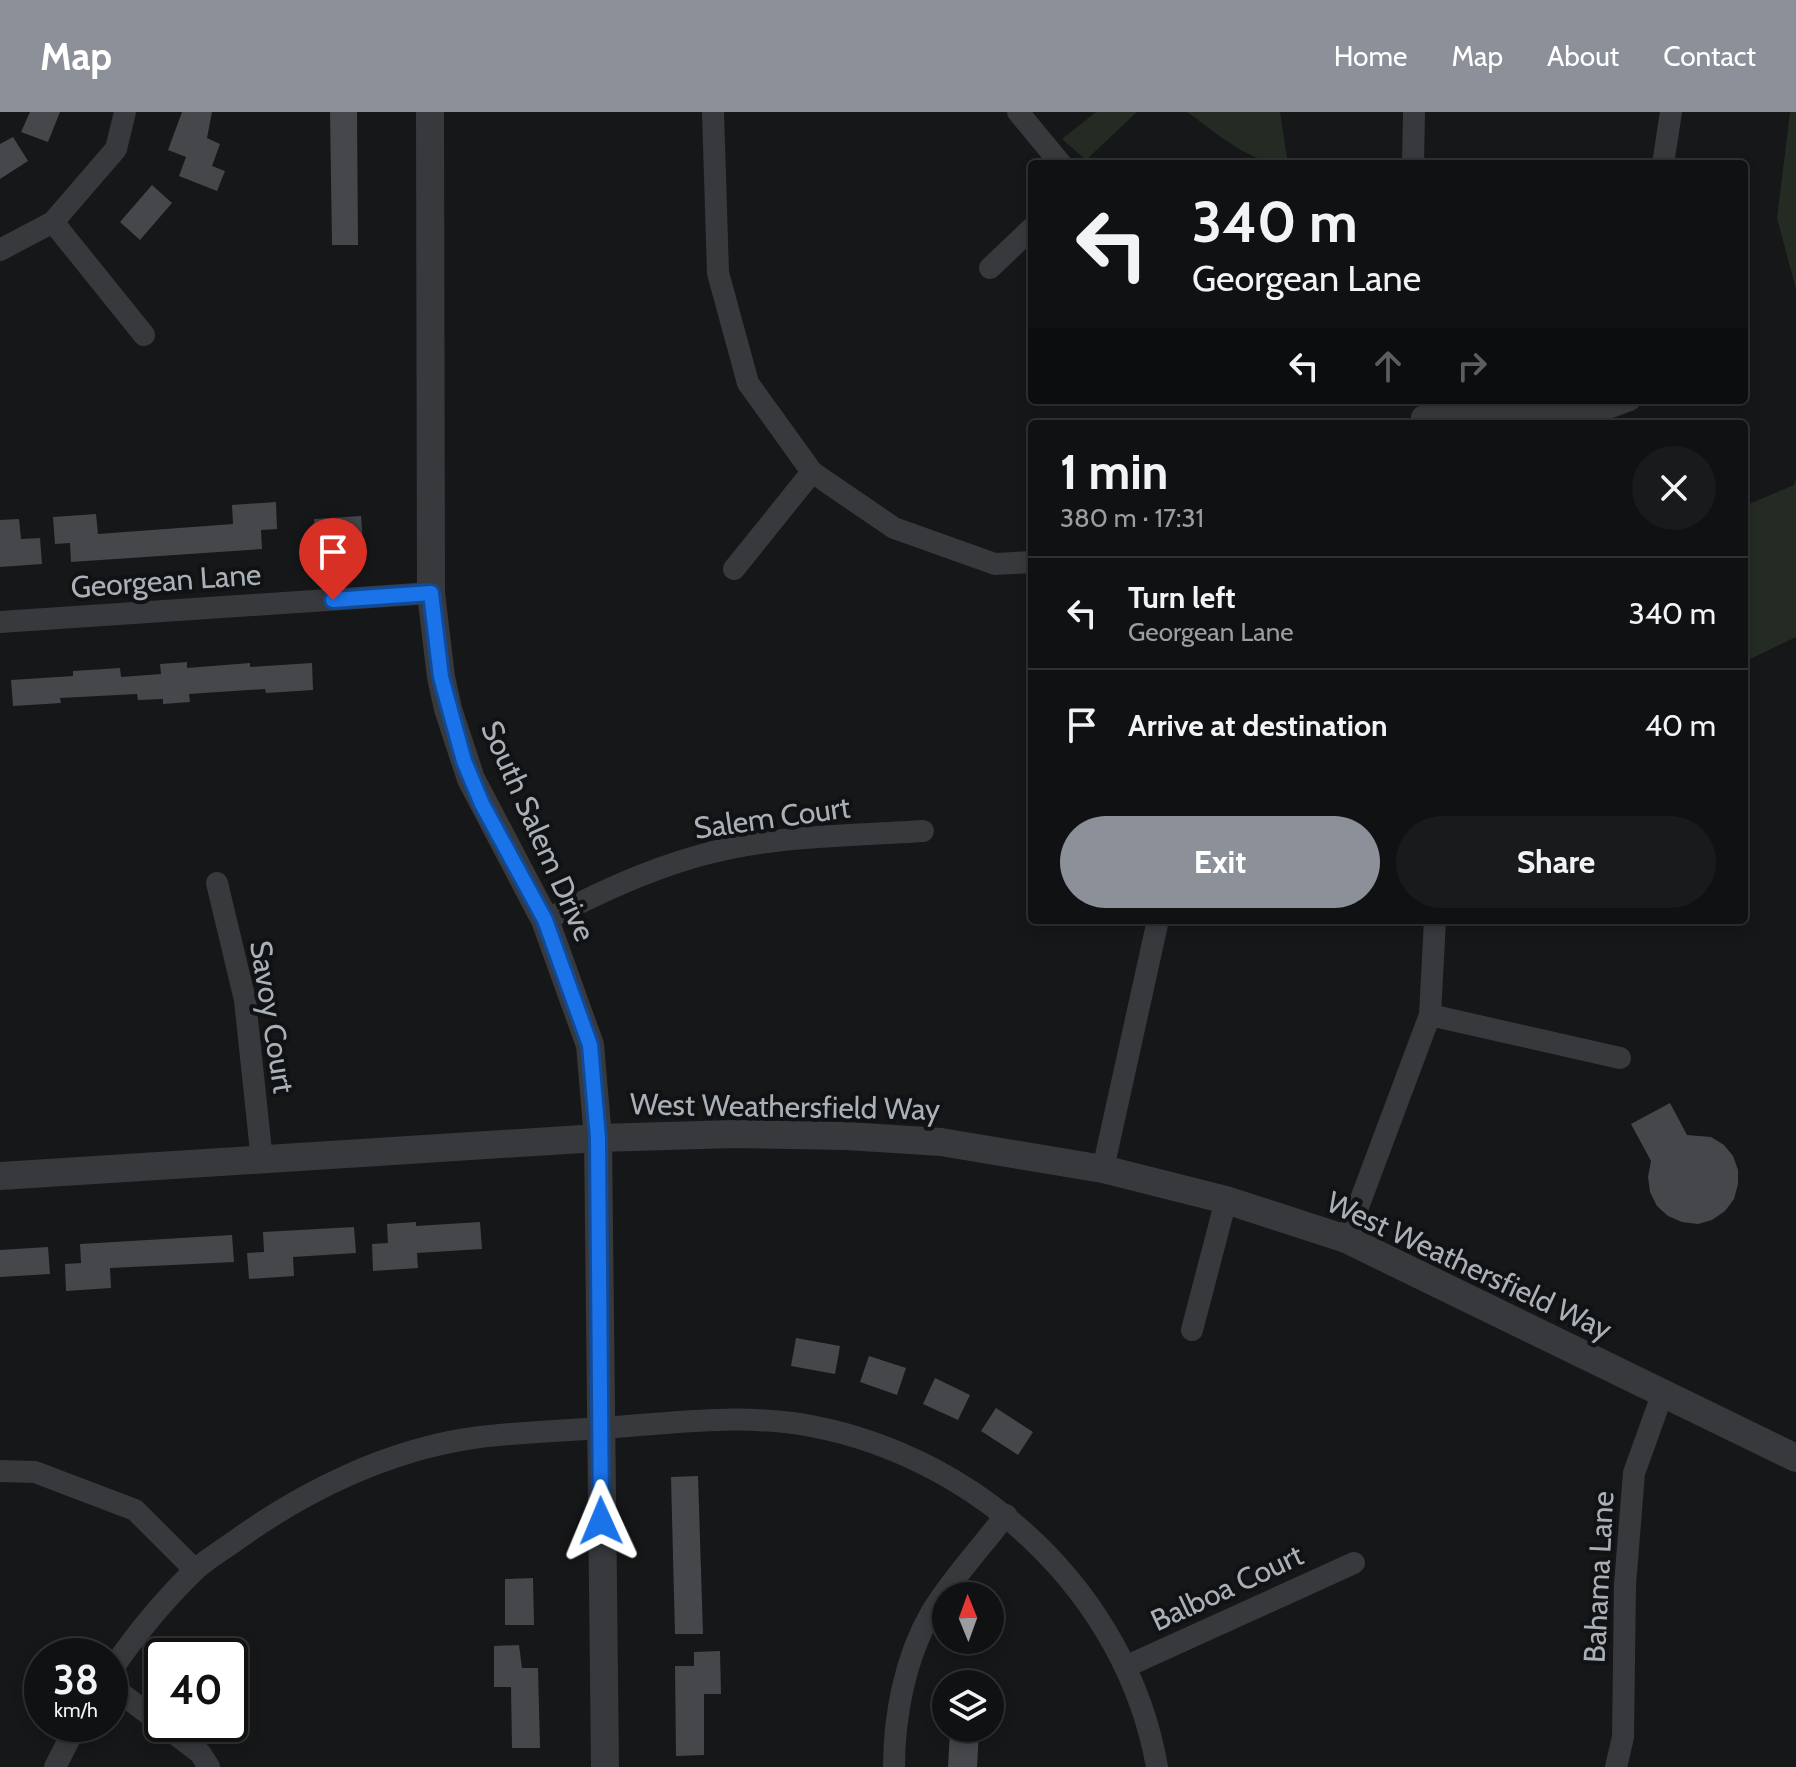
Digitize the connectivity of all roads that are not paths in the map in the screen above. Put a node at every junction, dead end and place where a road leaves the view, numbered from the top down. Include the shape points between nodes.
1 (125, 112) edge
2 (430, 112) edge
3 (713, 112) edge
4 (1018, 112) edge
5 (1414, 112) edge
6 (1671, 112) edge
7 (1058, 160) edge
8 (1413, 160) edge
9 (1664, 160) edge
10 (53, 222) junction
11 (1028, 232) edge
12 (0, 250) edge
13 (990, 268) dead end
14 (144, 335) dead end
15 (1619, 404) edge
16 (1422, 414) edge
17 (812, 472) junction
18 (1028, 562) edge
19 (734, 569) dead end
20 (431, 593) junction
21 (0, 622) edge
22 (923, 831) dead end
23 (217, 883) dead end
24 (545, 920) junction
25 (1157, 924) edge
26 (1435, 924) edge
27 (1430, 1015) junction
28 (1620, 1058) dead end
29 (598, 1138) junction
30 (262, 1161) junction
31 (1103, 1169) junction
32 (0, 1176) edge
33 (1226, 1200) junction
34 (1346, 1239) junction
35 (1192, 1330) dead end
36 (1662, 1395) junction
37 (600, 1428) junction
38 (1796, 1458) edge
39 (0, 1471) edge
40 (1006, 1515) junction
41 (1354, 1563) dead end
42 (195, 1570) junction
43 (128, 1646) edge
44 (1125, 1667) junction
45 (128, 1699) edge
46 (68, 1742) edge
47 (55, 1767) edge
48 (209, 1767) edge
49 (605, 1767) edge
50 (894, 1767) edge
51 (1157, 1767) edge
52 (1616, 1767) edge

1 - 10 street via 116,149
2 - 20 street, South Salem Drive
3 - 17 street via 718,273 729,314 748,383
4 - 7 street
5 - 8 street
6 - 9 street
10 - 12 street
10 - 14 street
11 - 13 street
15 - 16 street
17 - 18 street via 894,528 995,564
17 - 19 street
20 - 21 street, Georgean Lane
20 - 24 street, South Salem Drive via 441,677 464,761
22 - 24 street, Salem Court via 746,845 700,855 615,886
23 - 30 street, Savoy Court via 245,1000
24 - 29 street, South Salem Drive via 590,1045
25 - 31 street
26 - 27 street
27 - 28 street
27 - 34 street
29 - 30 street, West Weathersfield Way
29 - 31 street, West Weathersfield Way via 859,1136 970,1146
29 - 37 street, South Salem Drive
30 - 32 street, West Weathersfield Way
31 - 33 street, West Weathersfield Way
33 - 34 street, West Weathersfield Way
33 - 35 street
34 - 36 street, West Weathersfield Way
36 - 38 street, West Weathersfield Way
36 - 52 street, Bahama Lane via 1634,1473 1625,1585 1623,1737
37 - 40 street via 731,1419 811,1426 911,1457
37 - 42 street via 471,1439 377,1464 300,1498
37 - 49 street, South Salem Drive
39 - 42 street via 35,1472 135,1510
40 - 44 street via 1074,1586
40 - 50 street via 932,1612 916,1647 902,1692
41 - 44 street, Balboa Court
42 - 43 street
44 - 51 street via 1148,1723
45 - 48 street via 200,1753
46 - 47 street

